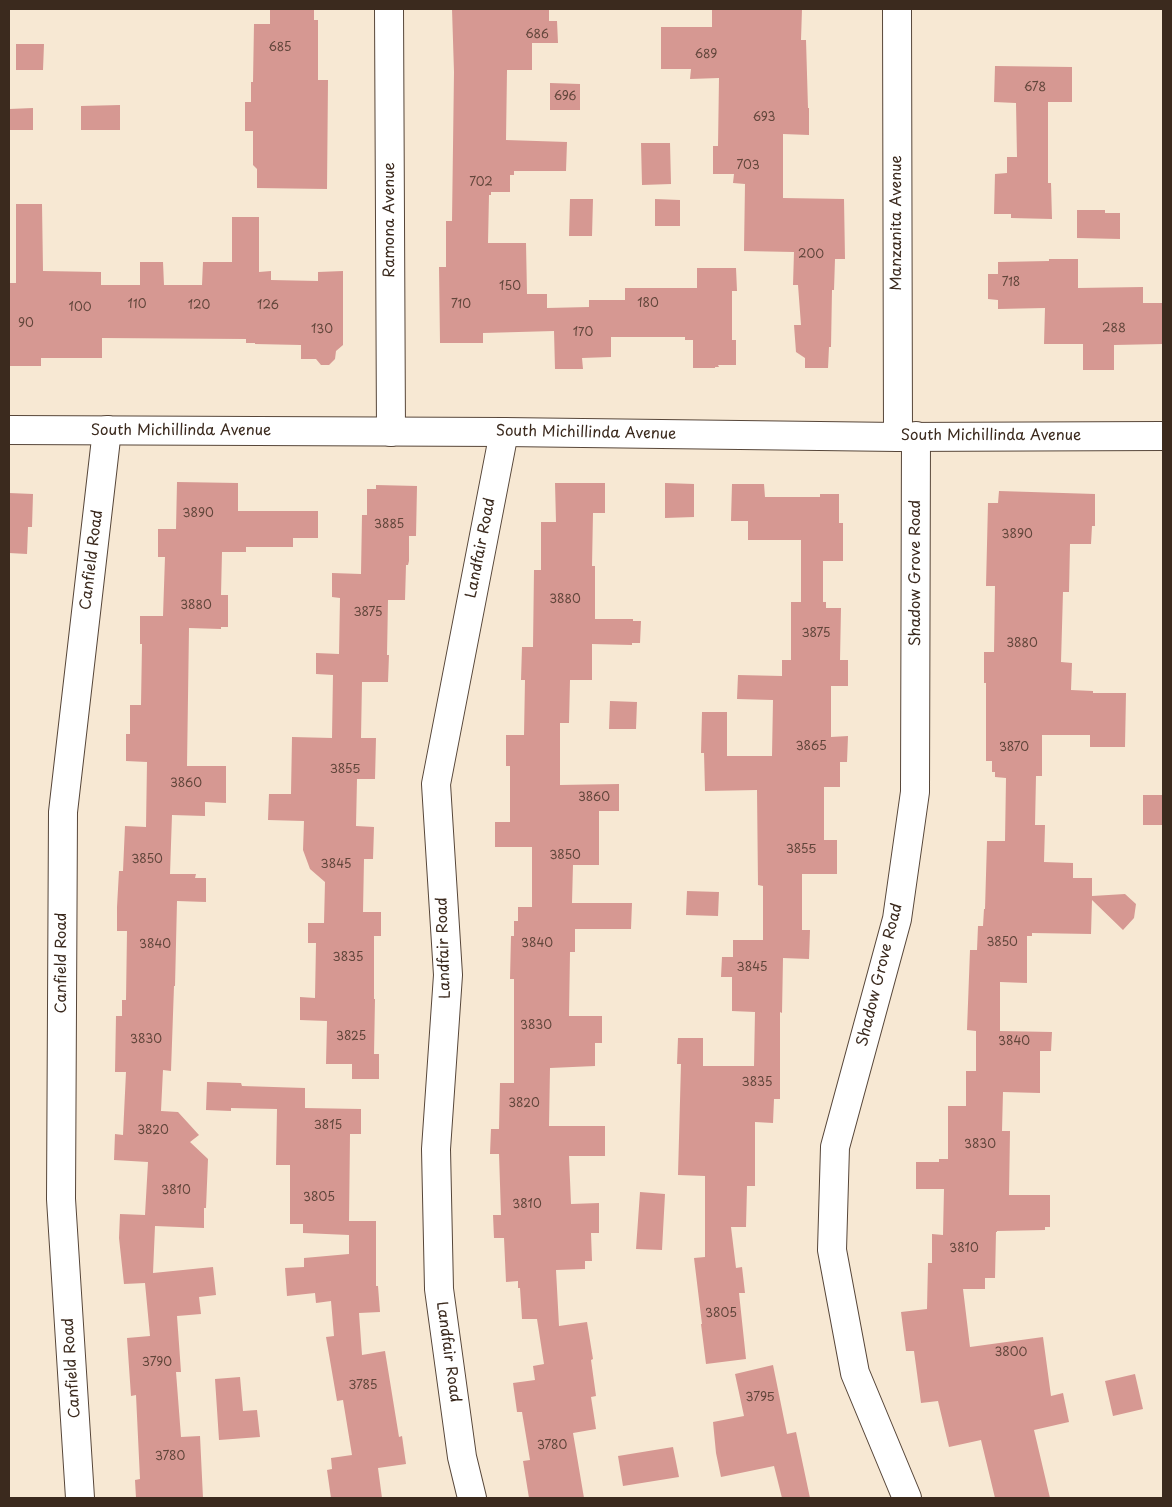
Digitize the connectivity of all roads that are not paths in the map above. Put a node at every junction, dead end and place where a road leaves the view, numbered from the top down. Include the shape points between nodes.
1 (389, 9) edge
2 (896, 9) edge
3 (9, 430) edge
4 (107, 430) junction
5 (391, 432) junction
6 (504, 432) junction
7 (907, 436) junction
8 (1163, 436) edge
9 (80, 1498) edge
10 (472, 1498) edge
11 (907, 1498) edge

1 - 5 street, Ramona Avenue
2 - 7 street, Manzanita Avenue
3 - 4 street, South Michillinda Avenue
4 - 5 street, South Michillinda Avenue
4 - 9 street, Canfield Road via 63,812 61,1199
5 - 6 street, South Michillinda Avenue
6 - 7 street, South Michillinda Avenue
6 - 10 street, Landfair Road via 436,784 448,975 436,1149 439,1289 462,1457
7 - 8 street, South Michillinda Avenue
7 - 11 street, Shadow Grove Road via 915,792 897,919 834,1147 832,1250 855,1372

